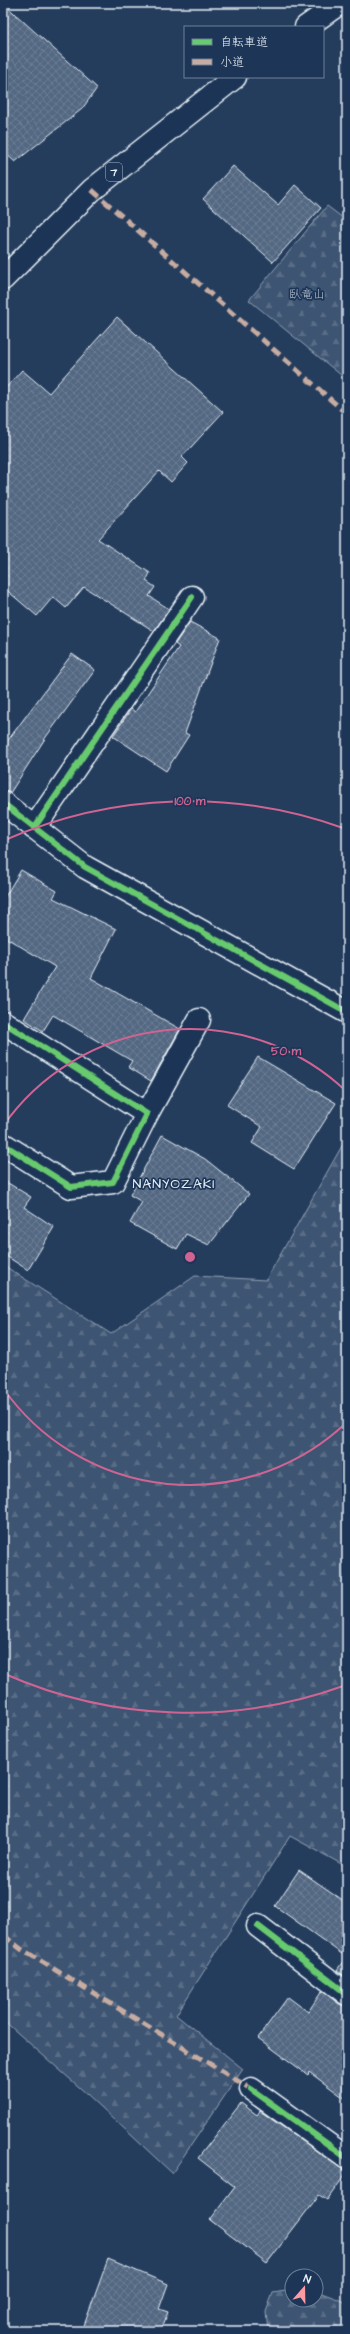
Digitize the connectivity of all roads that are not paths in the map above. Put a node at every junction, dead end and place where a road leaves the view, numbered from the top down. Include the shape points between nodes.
1 (340, 3) edge
2 (307, 26) edge
3 (234, 78) edge
4 (3, 279) edge
5 (192, 597) dead end
6 (3, 803) edge
7 (34, 828) junction
8 (347, 1012) edge
9 (198, 1020) dead end
10 (3, 1022) edge
11 (147, 1114) junction
12 (3, 1144) edge
13 (258, 1926) dead end
14 (347, 1994) edge
15 (251, 2089) dead end
16 (347, 2158) edge

1 - 2 main road
3 - 4 main road, 7 via 92,190
5 - 7 main road
6 - 7 main road
7 - 8 main road via 85,867
9 - 11 main road
10 - 11 main road
11 - 12 main road via 113,1182 71,1187
13 - 14 main road
15 - 16 main road

